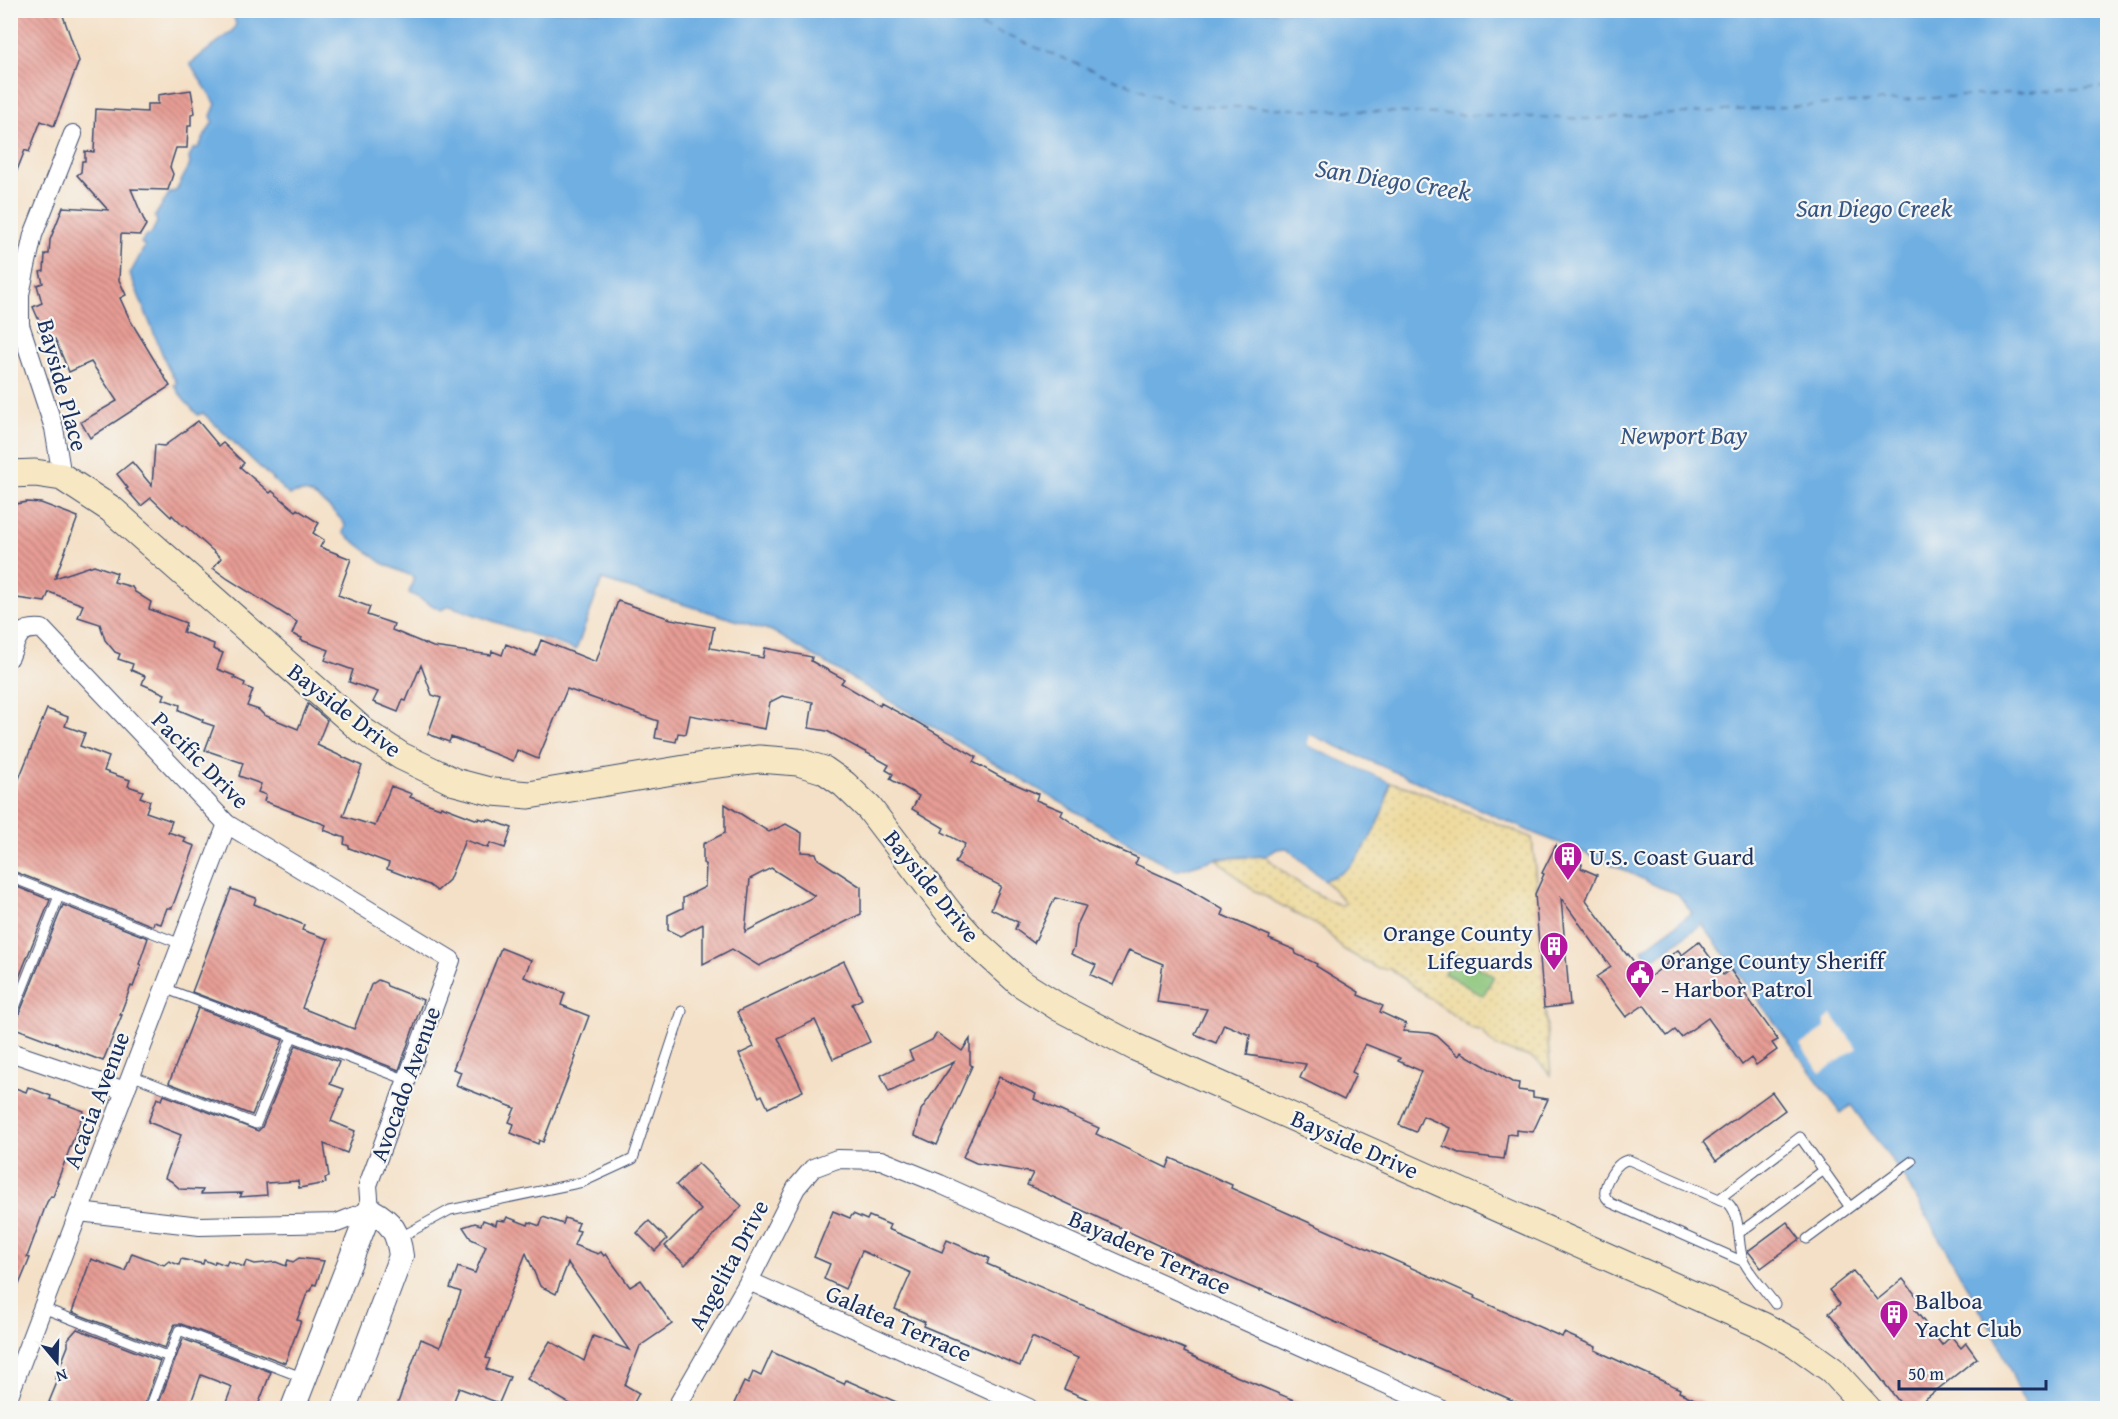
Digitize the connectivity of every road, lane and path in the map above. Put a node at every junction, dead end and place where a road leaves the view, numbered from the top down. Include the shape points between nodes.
1 (73, 134) dead end
2 (10, 474) edge
3 (62, 477) junction
4 (10, 657) edge
5 (226, 824) junction
6 (10, 877) edge
7 (59, 896) junction
8 (181, 944) junction
9 (451, 960) joint
10 (164, 988) junction
11 (682, 1011) dead end
12 (10, 1020) edge
13 (292, 1037) junction
14 (10, 1052) edge
15 (407, 1080) junction
16 (128, 1083) junction
17 (837, 1159) joint
18 (1912, 1161) dead end
19 (1824, 1170) junction
20 (1719, 1199) junction
21 (1850, 1206) junction
22 (370, 1209) junction
23 (79, 1212) junction
24 (1739, 1233) junction
25 (399, 1238) junction
26 (1807, 1239) dead end
27 (1744, 1262) junction
28 (749, 1281) junction
29 (1775, 1304) dead end
30 (43, 1308) junction
31 (169, 1357) junction
32 (305, 1378) junction
33 (10, 1394) edge
34 (150, 1408) edge
35 (293, 1408) edge
36 (344, 1408) edge
37 (676, 1408) edge
38 (1029, 1408) edge
39 (1439, 1408) edge
40 (1867, 1408) edge

1 - 3 street, Bayside Place via 33,235 20,294 20,325 54,428
2 - 3 main road, Bayside Drive
3 - 40 main road, Bayside Drive via 111,509 318,693 363,731 401,756 454,782 493,792 529,795 759,759 798,762 824,770 869,807 976,943 1019,982 1060,1008 1136,1047 1763,1326 1832,1370
4 - 5 street, Pacific Drive via 20,633 29,628 42,629
5 - 8 street, Acacia Avenue
5 - 9 street, Pacific Drive
6 - 7 lane
7 - 8 lane
7 - 12 lane
8 - 10 street, Acacia Avenue
9 - 15 street, Avocado Avenue
10 - 13 lane
10 - 16 street, Acacia Avenue
11 - 25 lane via 633,1159 583,1182 450,1210
13 - 15 lane
13 - 16 lane via 256,1124
14 - 16 street
15 - 22 street, Avocado Avenue via 368,1185
16 - 23 street, Acacia Avenue
17 - 28 street, Angelita Drive via 813,1168 796,1188
17 - 39 street, Bayadere Terrace via 881,1160 911,1172
18 - 21 lane
19 - 20 lane via 1800,1137
19 - 21 lane
19 - 24 lane
20 - 24 lane via 1733,1208
20 - 27 lane via 1629,1160 1615,1167 1605,1191 1611,1203
21 - 26 lane
22 - 23 street via 337,1223 200,1226
22 - 25 street via 387,1219
22 - 32 street, Avocado Avenue
23 - 30 street, Acacia Avenue
24 - 27 lane
25 - 36 street via 401,1256
27 - 29 lane
28 - 37 street, Angelita Drive
28 - 38 street, Galatea Terrace
30 - 31 lane
30 - 33 street, Acacia Avenue
31 - 32 lane via 179,1330
31 - 34 lane
32 - 35 street, Avocado Avenue

